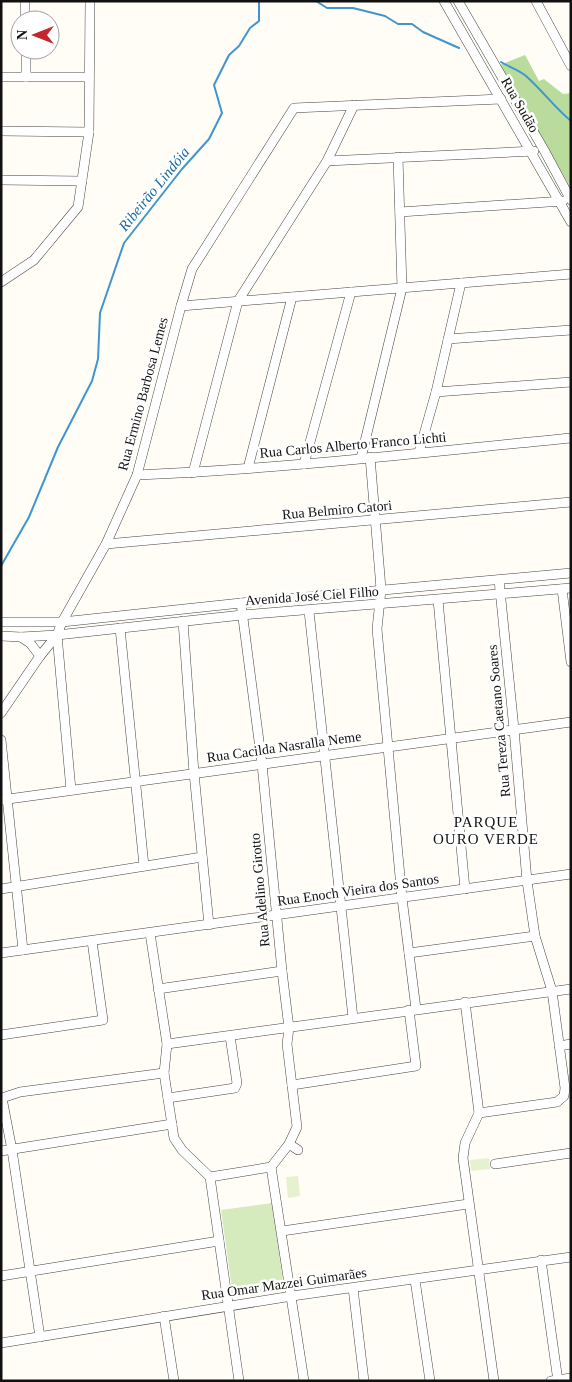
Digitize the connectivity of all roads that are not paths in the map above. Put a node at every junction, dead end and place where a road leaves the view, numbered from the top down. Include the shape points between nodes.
1 (90, 1) edge
2 (444, 1) edge
3 (458, 1) edge
4 (536, 1) edge
5 (470, 23) junction
6 (459, 26) junction
7 (26, 60) edge
8 (571, 66) edge
9 (1, 77) edge
10 (26, 77) junction
11 (89, 77) junction
12 (501, 99) junction
13 (354, 105) junction
14 (1, 131) edge
15 (89, 132) junction
16 (544, 150) junction
17 (530, 151) junction
18 (398, 157) junction
19 (327, 161) junction
20 (1, 180) edge
21 (82, 181) junction
22 (559, 200) junction
23 (571, 200) edge
24 (400, 212) junction
25 (571, 222) edge
26 (571, 274) edge
27 (1, 282) edge
28 (461, 283) junction
29 (402, 288) junction
30 (351, 292) junction
31 (292, 297) junction
32 (238, 301) junction
33 (181, 306) junction
34 (571, 330) edge
35 (448, 339) junction
36 (571, 382) edge
37 (436, 392) junction
38 (571, 438) edge
39 (420, 452) junction
40 (366, 458) junction
41 (304, 464) junction
42 (248, 468) junction
43 (193, 473) junction
44 (137, 475) junction
45 (571, 502) edge
46 (375, 520) junction
47 (106, 544) junction
48 (571, 573) edge
49 (499, 580) junction
50 (566, 588) edge
51 (381, 590) junction
52 (500, 594) junction
53 (438, 600) junction
54 (241, 603) junction
55 (379, 605) junction
56 (309, 611) junction
57 (242, 615) junction
58 (1, 622) edge
59 (62, 622) junction
60 (183, 622) junction
61 (120, 628) junction
62 (56, 635) junction
63 (1, 636) edge
64 (21, 637) junction
65 (40, 656) junction
66 (59, 660) junction
67 (571, 662) edge
68 (1, 713) edge
69 (571, 722) edge
70 (514, 729) junction
71 (450, 738) junction
72 (1, 740) edge
73 (387, 747) junction
74 (325, 755) junction
75 (262, 764) junction
76 (194, 773) junction
77 (134, 782) junction
78 (71, 790) junction
79 (5, 799) edge
80 (202, 857) junction
81 (144, 866) junction
82 (571, 874) edge
83 (527, 881) junction
84 (16, 887) junction
85 (1, 889) edge
86 (465, 889) junction
87 (402, 898) junction
88 (340, 906) junction
89 (276, 915) junction
90 (209, 925) junction
91 (150, 933) junction
92 (535, 936) junction
93 (92, 941) junction
94 (23, 950) junction
95 (409, 953) junction
96 (1, 954) edge
97 (282, 971) junction
98 (571, 988) edge
99 (158, 989) junction
100 (552, 991) junction
101 (465, 1002) junction
102 (412, 1010) junction
103 (353, 1018) junction
104 (289, 1028) junction
105 (1, 1035) edge
106 (230, 1036) junction
107 (166, 1044) junction
108 (571, 1044) edge
109 (560, 1046) junction
110 (164, 1073) junction
111 (292, 1085) junction
112 (168, 1098) junction
113 (479, 1113) junction
114 (172, 1124) junction
115 (291, 1141) junction
116 (300, 1146) dead end
117 (12, 1150) junction
118 (1, 1151) edge
119 (571, 1153) edge
120 (495, 1164) dead end
121 (271, 1167) junction
122 (210, 1177) junction
123 (468, 1204) junction
124 (282, 1231) junction
125 (219, 1241) junction
126 (571, 1257) edge
127 (541, 1260) junction
128 (478, 1270) junction
129 (30, 1271) junction
130 (1, 1276) edge
131 (416, 1280) junction
132 (353, 1288) junction
133 (292, 1296) junction
134 (228, 1306) junction
135 (164, 1316) junction
136 (40, 1337) junction
137 (1, 1343) edge
138 (571, 1378) edge
139 (556, 1380) edge
140 (174, 1381) edge
141 (239, 1381) edge
142 (304, 1381) edge
143 (364, 1381) edge
144 (430, 1381) edge
145 (494, 1381) edge

1 - 11 street
2 - 6 street, Rua Sudão
3 - 5 street, Rua Sudão
4 - 8 street
5 - 6 street
5 - 16 street, Rua Sudão
6 - 12 street, Rua Sudão
7 - 10 street
9 - 10 street
10 - 11 street
11 - 15 street
12 - 13 street
12 - 17 street, Rua Sudão
13 - 19 street
13 - 33 street, Rua Ermino Barbosa Lemes via 294,108 192,269
14 - 15 street
15 - 21 street
16 - 17 street
16 - 23 street, Rua Sudão
17 - 18 street
17 - 22 street, Rua Sudão
18 - 19 street
18 - 24 street
19 - 32 street
20 - 21 street
21 - 27 street via 78,207 34,260
22 - 23 street
22 - 24 street
22 - 25 street, Rua Sudão
24 - 29 street
26 - 28 street
28 - 29 street
28 - 35 street
29 - 30 street
29 - 40 street
30 - 31 street
30 - 41 street
31 - 32 street
31 - 42 street
32 - 33 street
32 - 43 street
33 - 44 street, Rua Ermino Barbosa Lemes
34 - 35 street
35 - 37 street
36 - 37 street
37 - 39 street
38 - 39 street, Rua Carlos Alberto Franco Lichti
39 - 40 street, Rua Carlos Alberto Franco Lichti
40 - 41 street, Rua Carlos Alberto Franco Lichti
40 - 46 street
41 - 42 street, Rua Carlos Alberto Franco Lichti
42 - 43 street, Rua Carlos Alberto Franco Lichti
43 - 44 street, Rua Carlos Alberto Franco Lichti
44 - 47 street, Rua Ermino Barbosa Lemes
45 - 46 street, Rua Belmiro Catori
46 - 47 street, Rua Belmiro Catori
46 - 51 street
47 - 59 street, Rua Ermino Barbosa Lemes
48 - 49 street, Avenida José Ciel Filho
49 - 51 street, Avenida José Ciel Filho
49 - 52 street, Rua Tereza Caetano Soares
50 - 52 street, Avenida José Ciel Filho
50 - 67 street
51 - 54 street, Avenida José Ciel Filho
51 - 55 street
52 - 53 street, Avenida José Ciel Filho
52 - 70 street, Rua Tereza Caetano Soares
53 - 55 street, Avenida José Ciel Filho
53 - 71 street
54 - 57 street, Rua Adelino Girotto
54 - 59 street, Avenida José Ciel Filho
55 - 56 street, Avenida José Ciel Filho
55 - 73 street via 376,629
56 - 57 street, Avenida José Ciel Filho
56 - 74 street
57 - 60 street, Avenida José Ciel Filho
57 - 75 street, Rua Adelino Girotto
58 - 59 street, Avenida José Ciel Filho
59 - 62 street, Rua Ermino Barbosa Lemes
60 - 61 street, Avenida José Ciel Filho
60 - 76 street
61 - 62 street, Avenida José Ciel Filho
61 - 77 street
62 - 64 street, Avenida José Ciel Filho
62 - 65 street, Rua Ermino Barbosa Lemes
62 - 66 street
63 - 64 street, Avenida José Ciel Filho
64 - 65 street
65 - 66 street
65 - 68 street, Rua Ermino Barbosa Lemes
66 - 78 street
69 - 70 street, Rua Cacilda Nasralla Neme
70 - 71 street, Rua Cacilda Nasralla Neme
70 - 83 street, Rua Tereza Caetano Soares
71 - 73 street, Rua Cacilda Nasralla Neme
71 - 86 street
72 - 79 street
73 - 74 street, Rua Cacilda Nasralla Neme
73 - 87 street
74 - 75 street, Rua Cacilda Nasralla Neme
74 - 88 street
75 - 76 street, Rua Cacilda Nasralla Neme
75 - 89 street, Rua Adelino Girotto
76 - 77 street, Rua Cacilda Nasralla Neme
76 - 80 street
77 - 78 street, Rua Cacilda Nasralla Neme
77 - 81 street
78 - 79 street, Rua Cacilda Nasralla Neme
79 - 84 street
80 - 81 street
80 - 90 street
81 - 84 street
82 - 83 street, Rua Enoch Vieira dos Santos
83 - 86 street, Rua Enoch Vieira dos Santos
83 - 92 street, Rua Tereza Caetano Soares
84 - 85 street
84 - 94 street
86 - 87 street, Rua Enoch Vieira dos Santos
87 - 88 street, Rua Enoch Vieira dos Santos
87 - 95 street
88 - 89 street, Rua Enoch Vieira dos Santos
88 - 103 street
89 - 90 street, Rua Enoch Vieira dos Santos
89 - 97 street, Rua Adelino Girotto
90 - 91 street, Rua Enoch Vieira dos Santos
91 - 93 street, Rua Enoch Vieira dos Santos
91 - 99 street
92 - 95 street
92 - 100 street, Rua Tereza Caetano Soares
93 - 94 street, Rua Enoch Vieira dos Santos
93 - 105 street via 103,1020
94 - 96 street, Rua Enoch Vieira dos Santos
95 - 102 street
97 - 99 street
97 - 104 street, Rua Adelino Girotto
98 - 100 street
99 - 107 street
100 - 101 street
100 - 109 street, Rua Tereza Caetano Soares
101 - 102 street
101 - 113 street
102 - 103 street
102 - 111 street via 416,1066
103 - 104 street
104 - 106 street
104 - 111 street, Rua Adelino Girotto via 287,1044
106 - 107 street
106 - 112 street via 237,1083 234,1088
107 - 110 street
108 - 109 street
109 - 113 street, Rua Tereza Caetano Soares via 565,1088 564,1096 557,1102
110 - 112 street
110 - 117 street via 5,1096 2,1101
111 - 115 street, Rua Adelino Girotto via 297,1127
112 - 114 street
113 - 123 street via 463,1150
114 - 117 street
114 - 122 street via 174,1138 182,1150
115 - 116 street
115 - 121 street
117 - 118 street
117 - 129 street
119 - 120 street
121 - 122 street
121 - 124 street
122 - 125 street
123 - 124 street
123 - 128 street
124 - 133 street
125 - 129 street
125 - 134 street
126 - 127 street, Rua Omar Mazzei Guimarães
127 - 128 street, Rua Omar Mazzei Guimarães
127 - 139 street
128 - 131 street, Rua Omar Mazzei Guimarães
128 - 145 street
129 - 130 street
129 - 136 street
131 - 132 street, Rua Omar Mazzei Guimarães
131 - 144 street
132 - 133 street, Rua Omar Mazzei Guimarães
132 - 143 street
133 - 134 street, Rua Omar Mazzei Guimarães
133 - 142 street
134 - 135 street, Rua Omar Mazzei Guimarães
134 - 141 street
135 - 136 street, Rua Omar Mazzei Guimarães
135 - 140 street
136 - 137 street, Rua Omar Mazzei Guimarães
138 - 139 street

